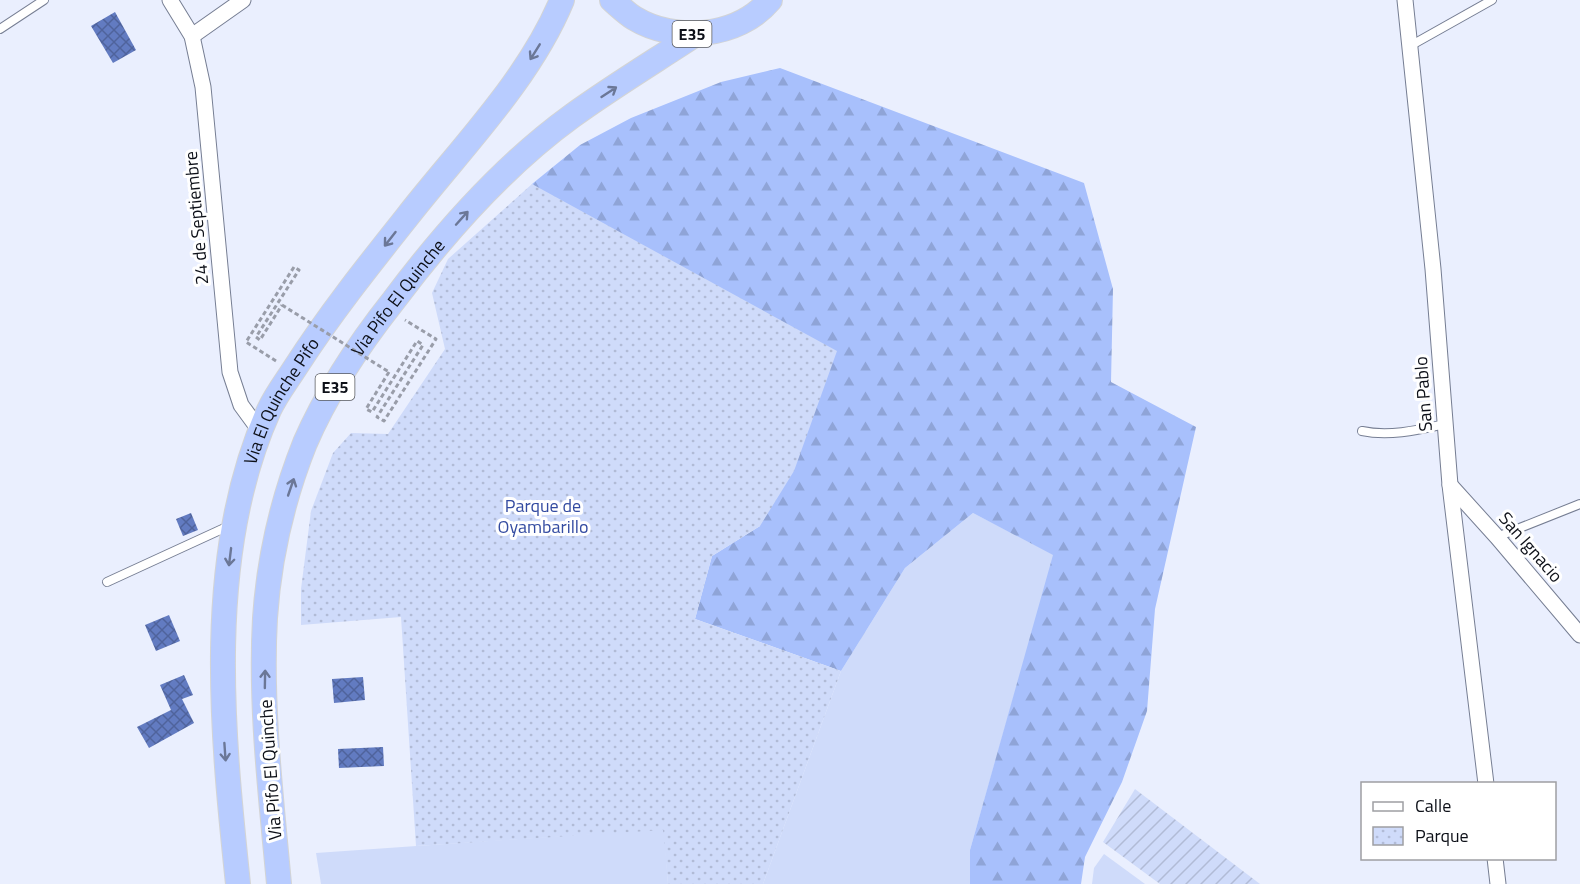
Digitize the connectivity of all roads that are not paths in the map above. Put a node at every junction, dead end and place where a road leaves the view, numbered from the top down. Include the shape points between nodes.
1 (44, 0) edge
2 (170, 0) edge
3 (243, 0) edge
4 (562, 0) edge
5 (612, 0) edge
6 (770, 0) edge
7 (1405, 0) edge
8 (1492, 0) edge
9 (0, 29) edge
10 (696, 34) junction
11 (192, 36) junction
12 (1410, 46) junction
13 (1445, 424) junction
14 (260, 431) junction
15 (1362, 431) dead end
16 (1450, 485) junction
17 (1580, 504) edge
18 (235, 523) junction
19 (1497, 537) junction
20 (107, 582) dead end
21 (1580, 635) edge
22 (1486, 782) edge
23 (1495, 860) edge
24 (238, 884) edge
25 (279, 884) edge
26 (1498, 884) edge

1 - 9 lane
2 - 11 street, 24 de Septiembre
3 - 11 street
4 -> 14 highway, Via El Quinche Pifo / E35 via 536,52 332,314 270,408
5 - 10 highway, E35 via 634,18 664,31
6 - 10 highway, E35 via 764,8 732,27
7 - 12 street, San Pablo
8 - 12 lane
25 -> 10 highway, Via Pifo El Quinche / E35 via 265,693 266,617 284,506 306,443 363,340 423,261 477,201 516,162 571,117
11 - 14 street, 24 de Septiembre via 210,142 230,372 241,405
12 - 13 street, San Pablo
13 - 15 lane via 1396,433
13 - 16 street, San Pablo
14 - 18 highway, Via El Quinche Pifo / E35 via 248,462
16 - 19 street, San Ignacio
16 - 22 street, San Pablo
17 - 19 lane
18 - 20 lane
18 -> 24 highway, Via El Quinche Pifo / E35 via 223,616 224,724
19 - 21 street, San Ignacio
23 - 26 street

